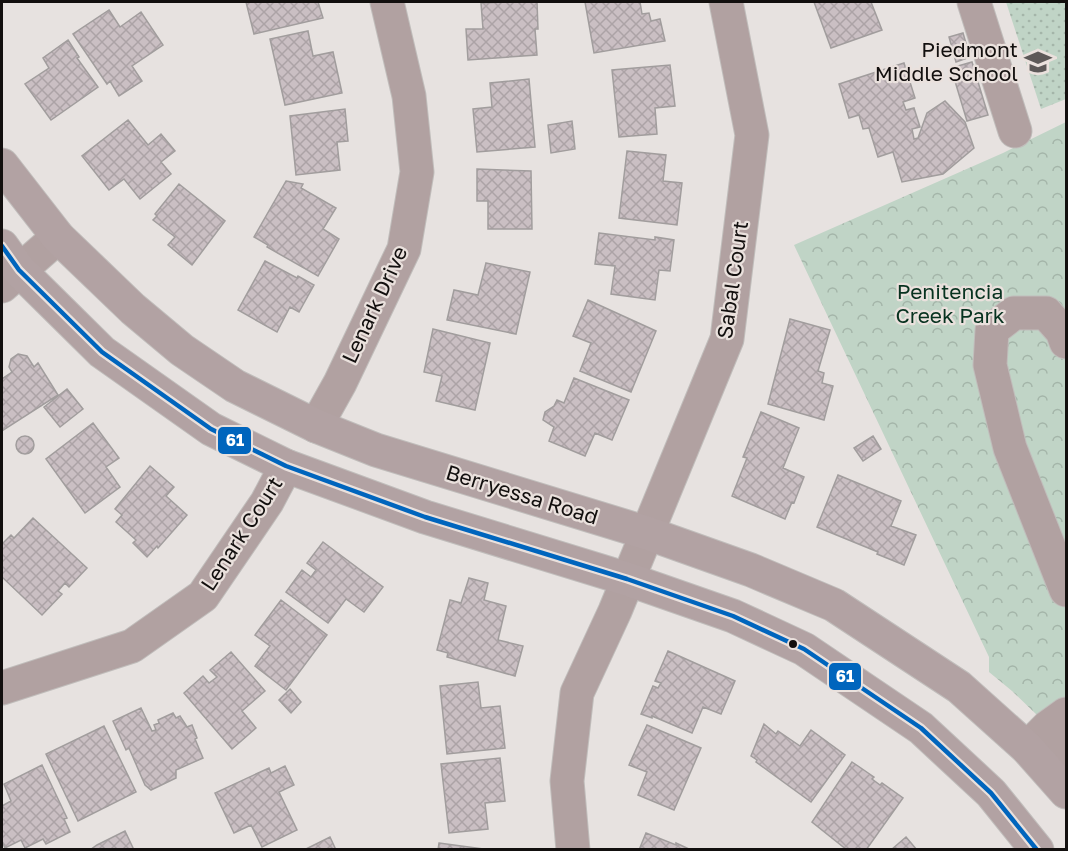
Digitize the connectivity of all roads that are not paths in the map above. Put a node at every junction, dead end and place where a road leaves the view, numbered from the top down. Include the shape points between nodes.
1 (387, 2) edge
2 (726, 2) edge
3 (974, 2) edge
4 (1015, 131) dead end
5 (2, 165) edge
6 (58, 237) junction
7 (7, 267) edge
8 (1066, 342) edge
9 (316, 426) junction
10 (286, 466) junction
11 (647, 533) junction
12 (627, 579) junction
13 (1066, 590) edge
14 (2, 688) edge
15 (1066, 714) edge
16 (1052, 765) edge
17 (573, 849) edge
18 (1037, 849) edge

1 - 9 street, Lenark Drive via 409,96 417,172 404,249
2 - 11 street, Sabal Court via 752,135 727,339
3 - 4 street
5 - 6 main road, Berryessa Road
6 - 7 street
6 - 9 main road, Berryessa Road via 182,350 235,387
7 - 10 main road via 102,352 211,429
8 - 13 street via 1046,313 1014,313 992,330 990,365 1010,448
9 - 11 main road, Berryessa Road via 376,450
10 - 12 main road via 425,516
10 - 14 street, Lenark Court via 267,502 203,596 132,646
11 - 12 street, Sabal Court
11 - 16 main road, Berryessa Road via 834,605 959,687
12 - 17 street, Sabal Court via 576,693 567,781
12 - 18 main road via 733,616 804,649 921,728 991,793
15 - 16 street via 1048,727

